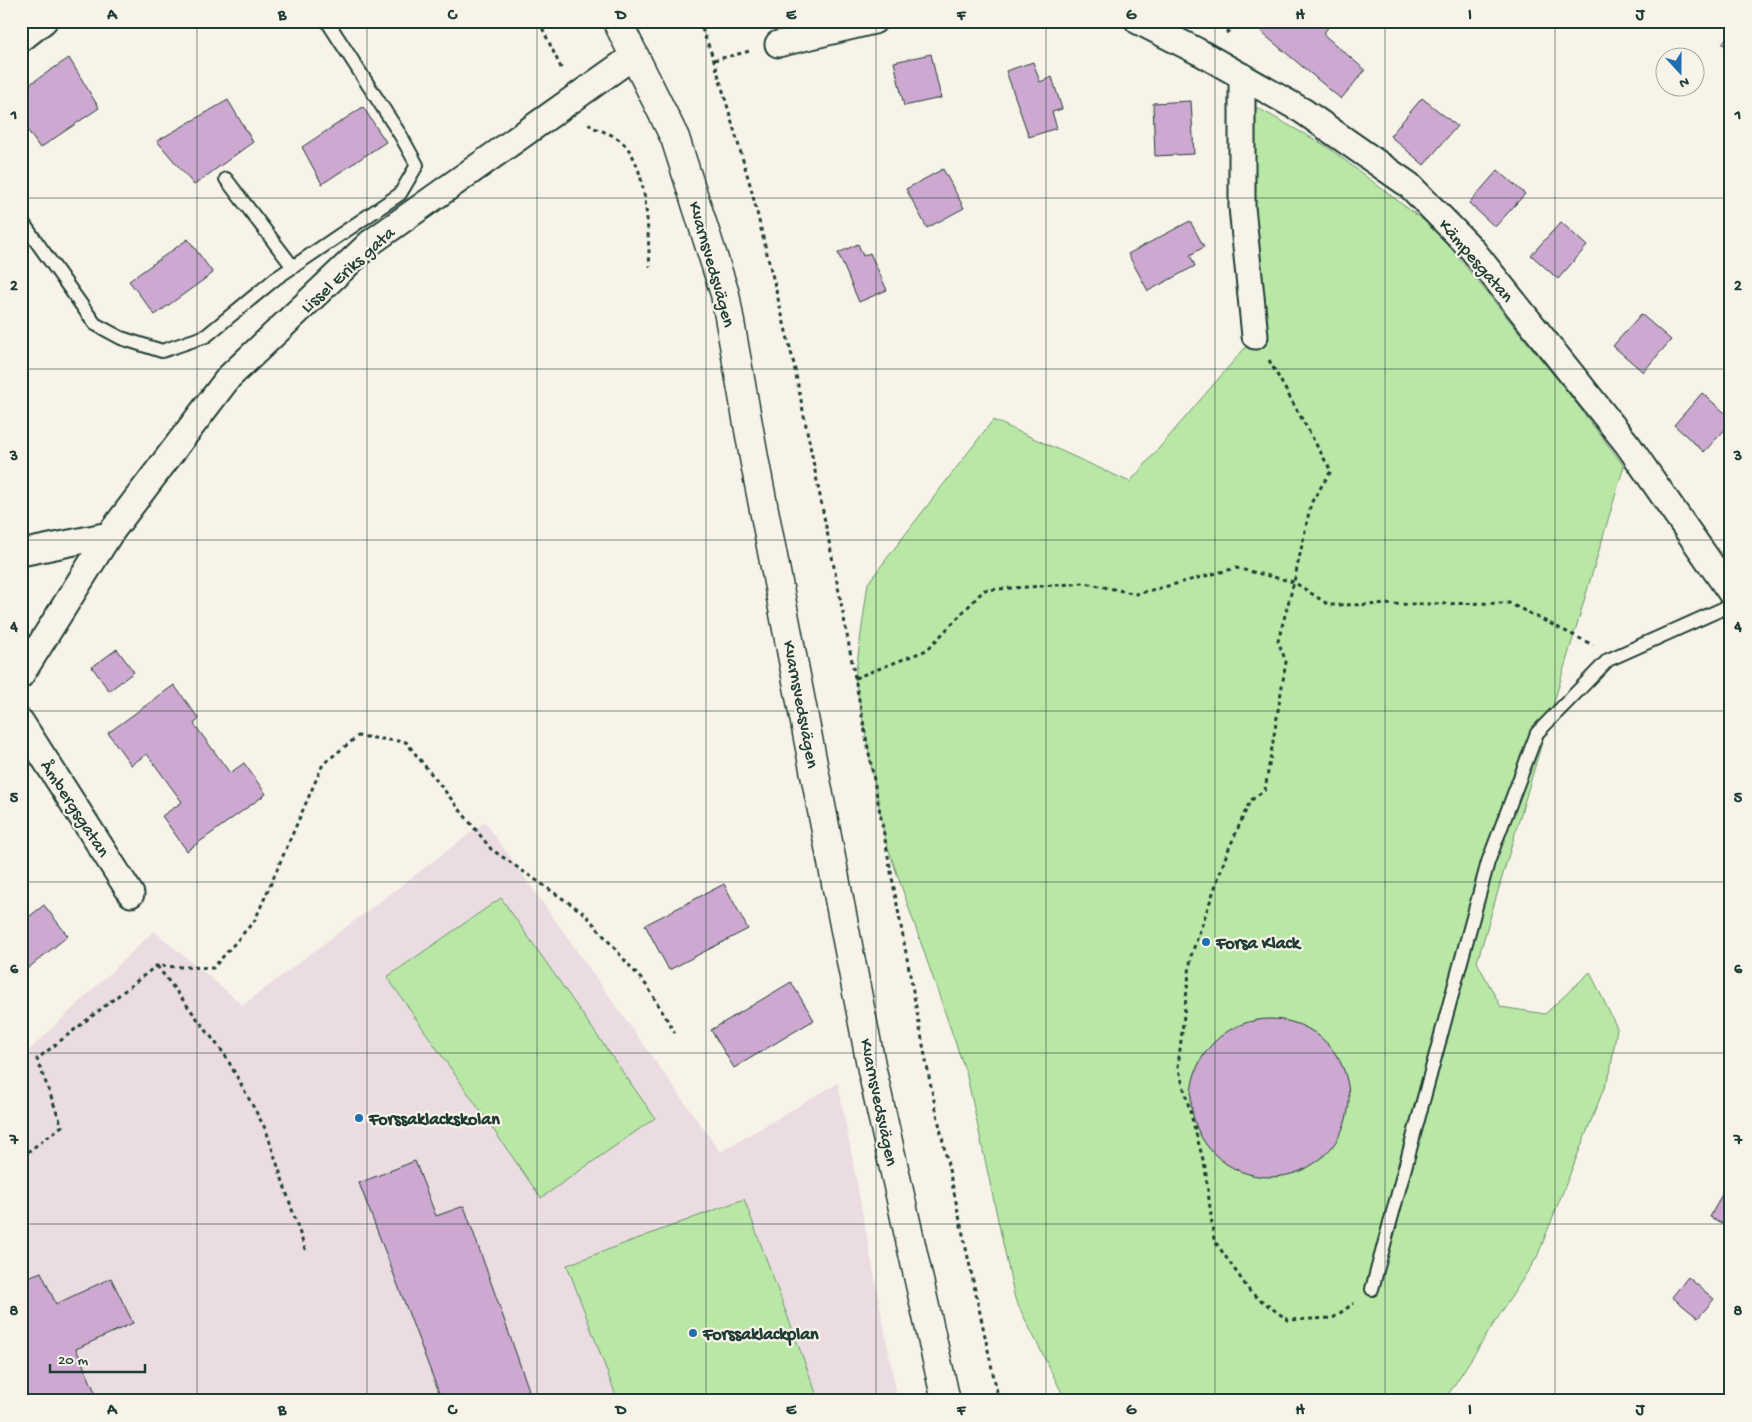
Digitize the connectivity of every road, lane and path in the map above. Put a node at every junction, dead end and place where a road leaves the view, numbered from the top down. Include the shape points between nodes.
1 (44, 21) edge
2 (327, 21) edge
3 (539, 21) edge
4 (617, 21) edge
5 (699, 21) edge
6 (874, 21) edge
7 (1138, 21) edge
8 (21, 39) edge
9 (778, 44) joint
10 (635, 55) junction
11 (714, 60) junction
12 (1242, 76) junction
13 (576, 98) junction
14 (226, 179) dead end
15 (21, 220) edge
16 (293, 267) junction
17 (650, 267) dead end
18 (1255, 336) joint
19 (109, 535) junction
20 (21, 553) edge
21 (1294, 582) junction
22 (1731, 593) edge
23 (1731, 605) edge
24 (1608, 660) junction
25 (21, 675) edge
26 (856, 678) junction
27 (21, 722) edge
28 (131, 894) dead end
29 (156, 966) junction
30 (675, 1034) dead end
31 (21, 1157) edge
32 (306, 1252) dead end
33 (1372, 1289) joint
34 (946, 1401) edge
35 (999, 1401) edge

1 - 8 street
2 - 16 lane via 417,165 400,194
3 - 13 path
4 - 10 street, Kvarnsvedsvägen
5 - 11 path
6 - 9 street
7 - 12 street, Kämpesgatan
9 - 11 path
10 - 13 street, Lissel Eriks gata
10 - 34 street, Kvarnsvedsvägen via 675,138 725,294 872,1070
11 - 26 path via 751,188 793,360
12 - 18 street via 1242,207
12 - 22 street, Kämpesgatan via 1303,111 1409,185 1471,248 1628,445
13 - 17 path via 591,127 622,142 634,157 643,185
13 - 19 street, Lissel Eriks gata via 370,243 229,377
14 - 16 lane
15 - 16 lane via 95,324 121,338 162,352 206,336
18 - 21 path via 1331,472 1312,503
19 - 20 street
19 - 25 street, Lissel Eriks gata
21 - 24 path via 1329,605 1509,603 1592,643
21 - 26 path via 1236,568 1137,594 1085,583 984,590 927,650
21 - 33 path via 1278,641 1286,662 1265,790 1250,801 1227,853 1192,956 1178,1066 1205,1167 1214,1240 1251,1293 1288,1320 1333,1318
23 - 24 lane
24 - 33 lane via 1537,733 1510,801 1488,862
26 - 35 path via 928,1077
27 - 28 street, Åmbergsgatan
29 - 30 path via 213,968 256,920 323,764 358,736 406,742 491,849 585,914 647,986
29 - 31 path via 37,1059 62,1126
29 - 32 path via 225,1055 266,1130

